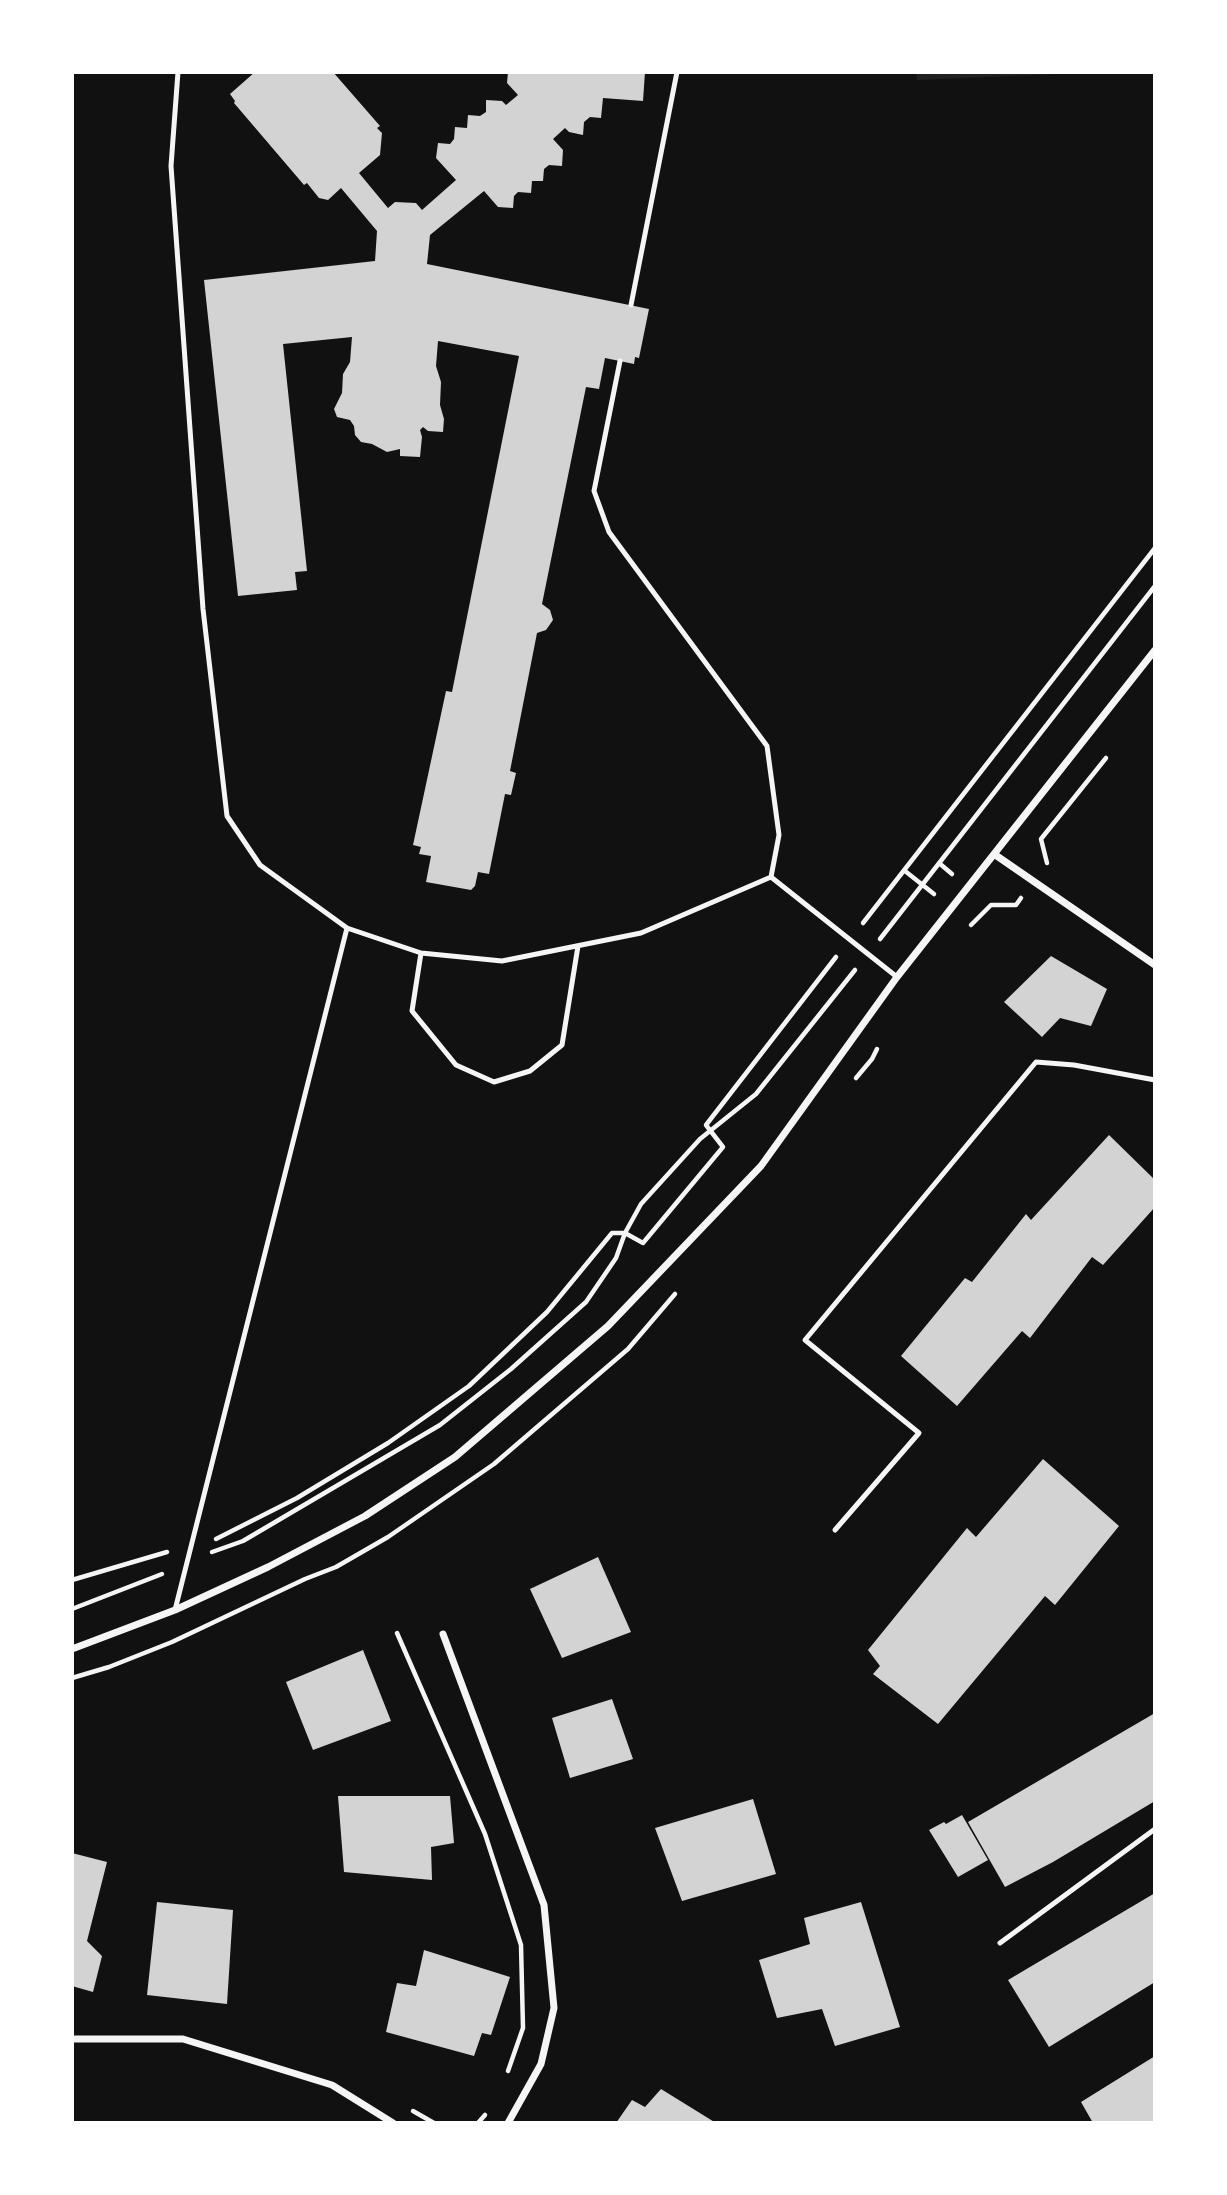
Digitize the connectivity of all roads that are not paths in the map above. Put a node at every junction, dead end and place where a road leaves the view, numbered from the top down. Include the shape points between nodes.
1 (178, 72) edge
2 (677, 72) edge
3 (631, 305) dead end
4 (620, 361) dead end
5 (1155, 650) edge
6 (994, 854) junction
7 (771, 877) junction
8 (347, 928) junction
9 (578, 946) junction
10 (421, 953) junction
11 (1155, 965) edge
12 (897, 977) junction
13 (1155, 1080) edge
14 (835, 1530) dead end
15 (174, 1610) junction
16 (443, 1634) dead end
17 (72, 1649) edge
18 (1155, 1829) edge
19 (1000, 1943) dead end
20 (72, 2039) edge
21 (393, 2123) edge
22 (508, 2123) edge

1 - 8 lane via 172,180 203,609 227,816 260,864
2 - 3 lane
4 - 7 lane via 594,491 609,533 766,746 779,835
5 - 6 street
6 - 11 street
6 - 12 street
7 - 9 lane via 641,933
7 - 12 lane
8 - 10 lane
8 - 15 lane
9 - 10 lane via 502,961
9 - 10 lane via 562,1045 530,1071 494,1082 456,1065 412,1011
12 - 15 street via 761,1166 608,1326 455,1457 365,1516
13 - 14 lane via 1036,1062 805,1340 919,1433
15 - 17 street
16 - 22 street via 544,1905 554,2008 541,2064
18 - 19 lane
20 - 21 street via 183,2039 332,2085

